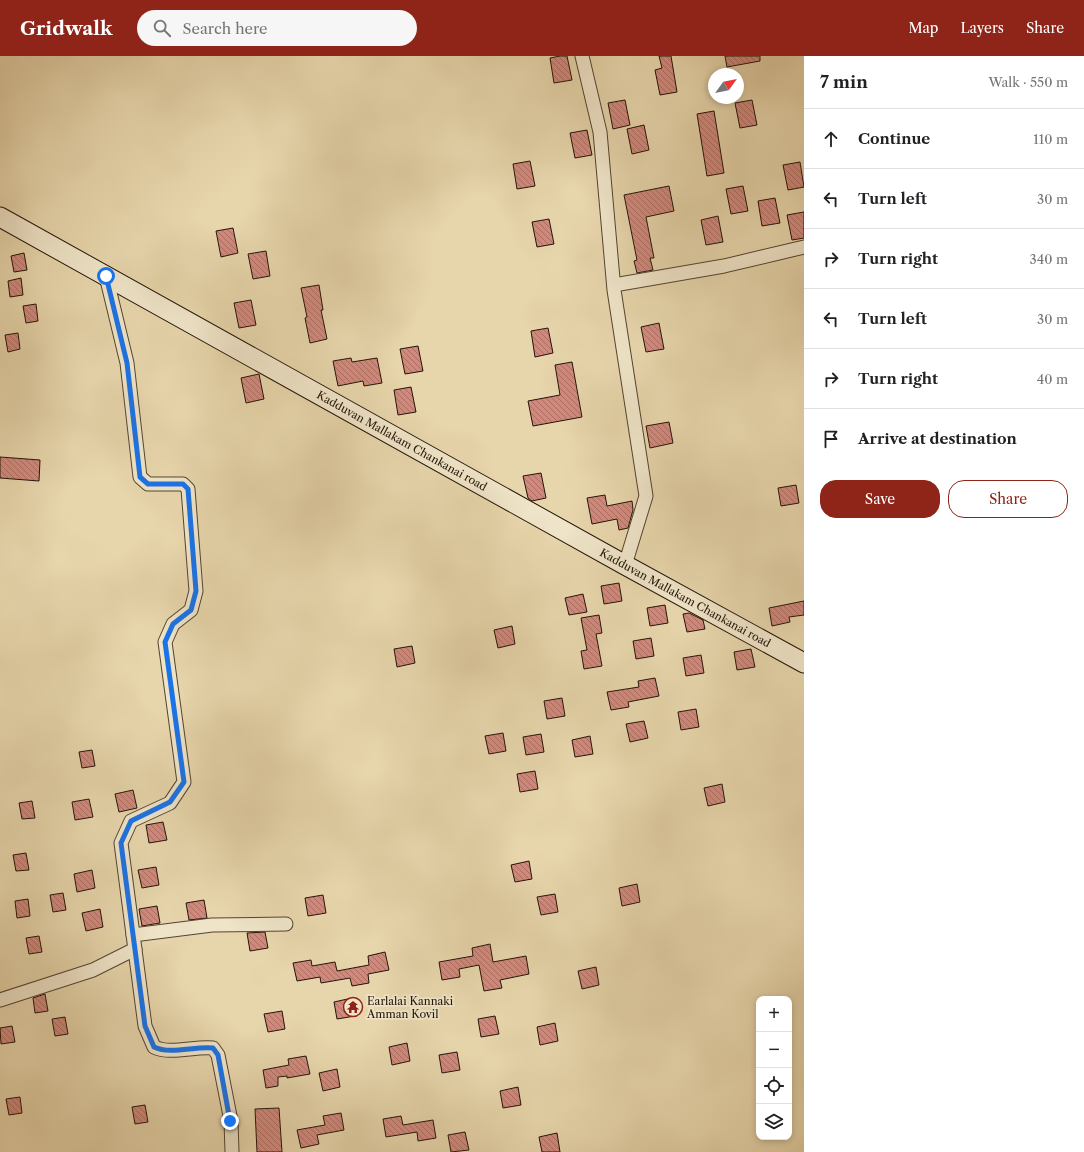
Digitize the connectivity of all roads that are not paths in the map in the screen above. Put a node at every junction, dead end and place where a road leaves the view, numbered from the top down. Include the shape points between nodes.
1 (582, 56) edge
2 (0, 217) edge
3 (804, 247) edge
4 (106, 276) junction
5 (614, 285) junction
6 (625, 565) junction
7 (804, 663) edge
8 (286, 924) dead end
9 (134, 935) junction
10 (135, 949) junction
11 (0, 1000) edge
12 (232, 1152) edge

1 - 5 street via 600,132
2 - 4 main road, Kadduvan Mallakam Chankanai road
3 - 5 street via 724,266
4 - 6 main road, Kadduvan Mallakam Chankanai road
4 - 9 street via 127,363 140,477 148,484 183,484 188,489 196,591 191,610 173,624 165,642 184,782 170,802 131,821 121,843
5 - 6 street via 646,496
6 - 7 main road, Kadduvan Mallakam Chankanai road
8 - 9 street via 212,926
9 - 10 street
10 - 11 street via 93,970
10 - 12 street via 145,1026 154,1047 161,1050 205,1047 213,1048 218,1055 230,1121

